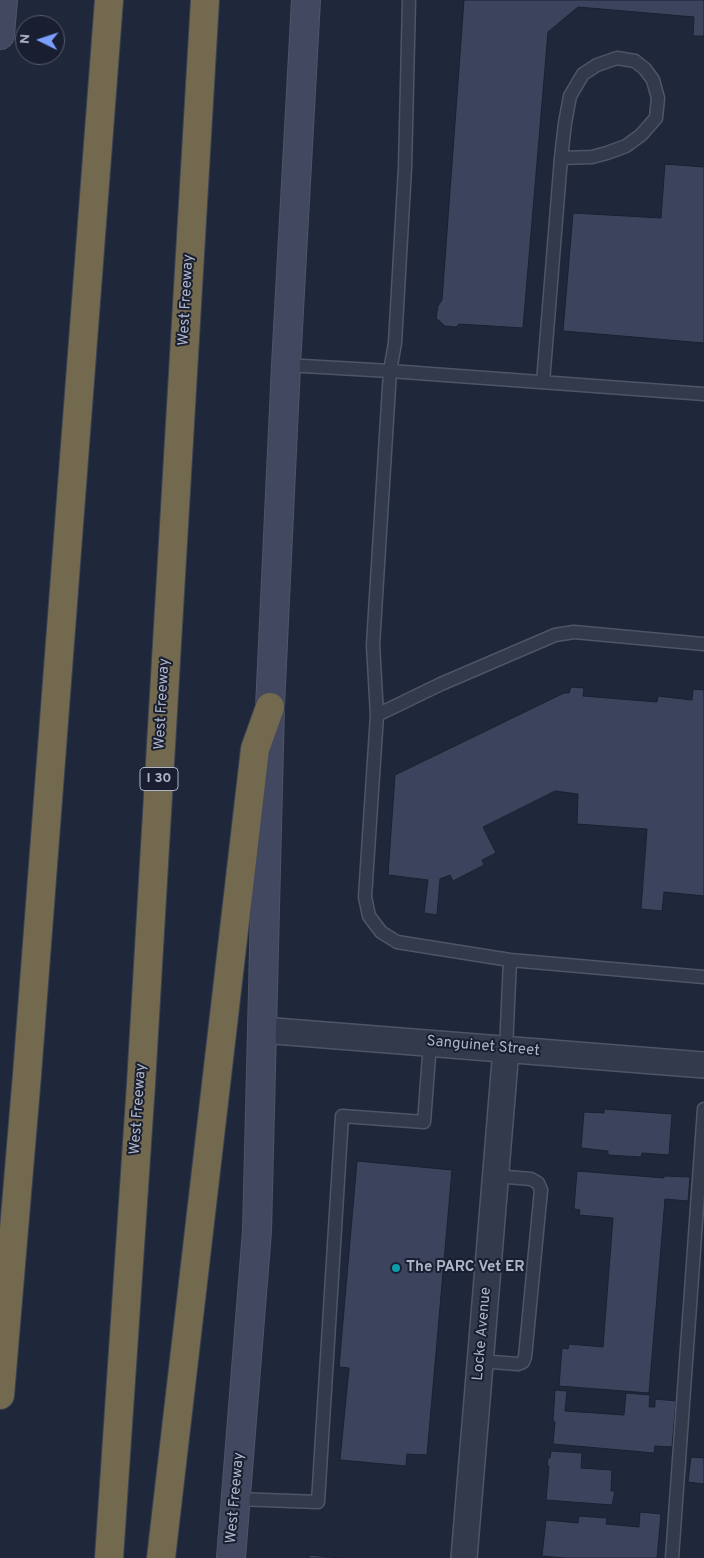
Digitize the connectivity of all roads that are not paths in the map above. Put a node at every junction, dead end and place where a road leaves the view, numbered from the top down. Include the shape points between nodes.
1 (3, 0) edge
2 (109, 0) edge
3 (205, 0) edge
4 (306, 0) edge
5 (409, 0) edge
6 (0, 35) edge
7 (561, 158) junction
8 (286, 365) junction
9 (390, 371) junction
10 (544, 382) junction
11 (704, 394) edge
12 (704, 644) edge
13 (270, 707) junction
14 (377, 715) junction
15 (510, 960) junction
16 (704, 977) edge
17 (262, 1030) junction
18 (430, 1043) junction
19 (506, 1049) junction
20 (704, 1065) edge
21 (704, 1109) edge
22 (495, 1176) junction
23 (480, 1361) junction
24 (0, 1395) edge
25 (237, 1499) junction
26 (108, 1558) edge
27 (161, 1558) edge
28 (231, 1558) edge
29 (464, 1558) edge
30 (672, 1558) edge

1 - 6 main road
2 - 24 highway via 28,1075
3 - 26 highway, West Freeway / I 30 via 142,1074
4 - 8 main road, West Freeway
5 - 9 lane via 405,168 395,343
7 - 7 lane via 570,96 583,74 617,58 636,61 653,80 658,98 656,118 642,135 626,146 592,157
7 - 10 lane
8 - 9 lane
8 - 13 main road, West Freeway
9 - 10 lane
9 - 14 lane via 373,645
10 - 11 lane
12 - 14 lane via 574,632 555,634
13 - 17 main road, West Freeway
13 - 27 highway via 255,749
14 - 15 lane via 365,897 369,916 381,932 397,942
15 - 16 lane
15 - 19 lane
17 - 18 street, Sanguinet Street
17 - 25 main road, West Freeway via 257,1231
18 - 19 street, Sanguinet Street
18 - 25 lane via 424,1122 342,1116 318,1502
19 - 20 street, Sanguinet Street
19 - 22 street, Locke Avenue
21 - 30 lane
22 - 23 street, Locke Avenue
22 - 23 lane via 531,1180 538,1183 541,1190 525,1357 518,1364
23 - 29 street, Locke Avenue
25 - 28 main road, West Freeway

